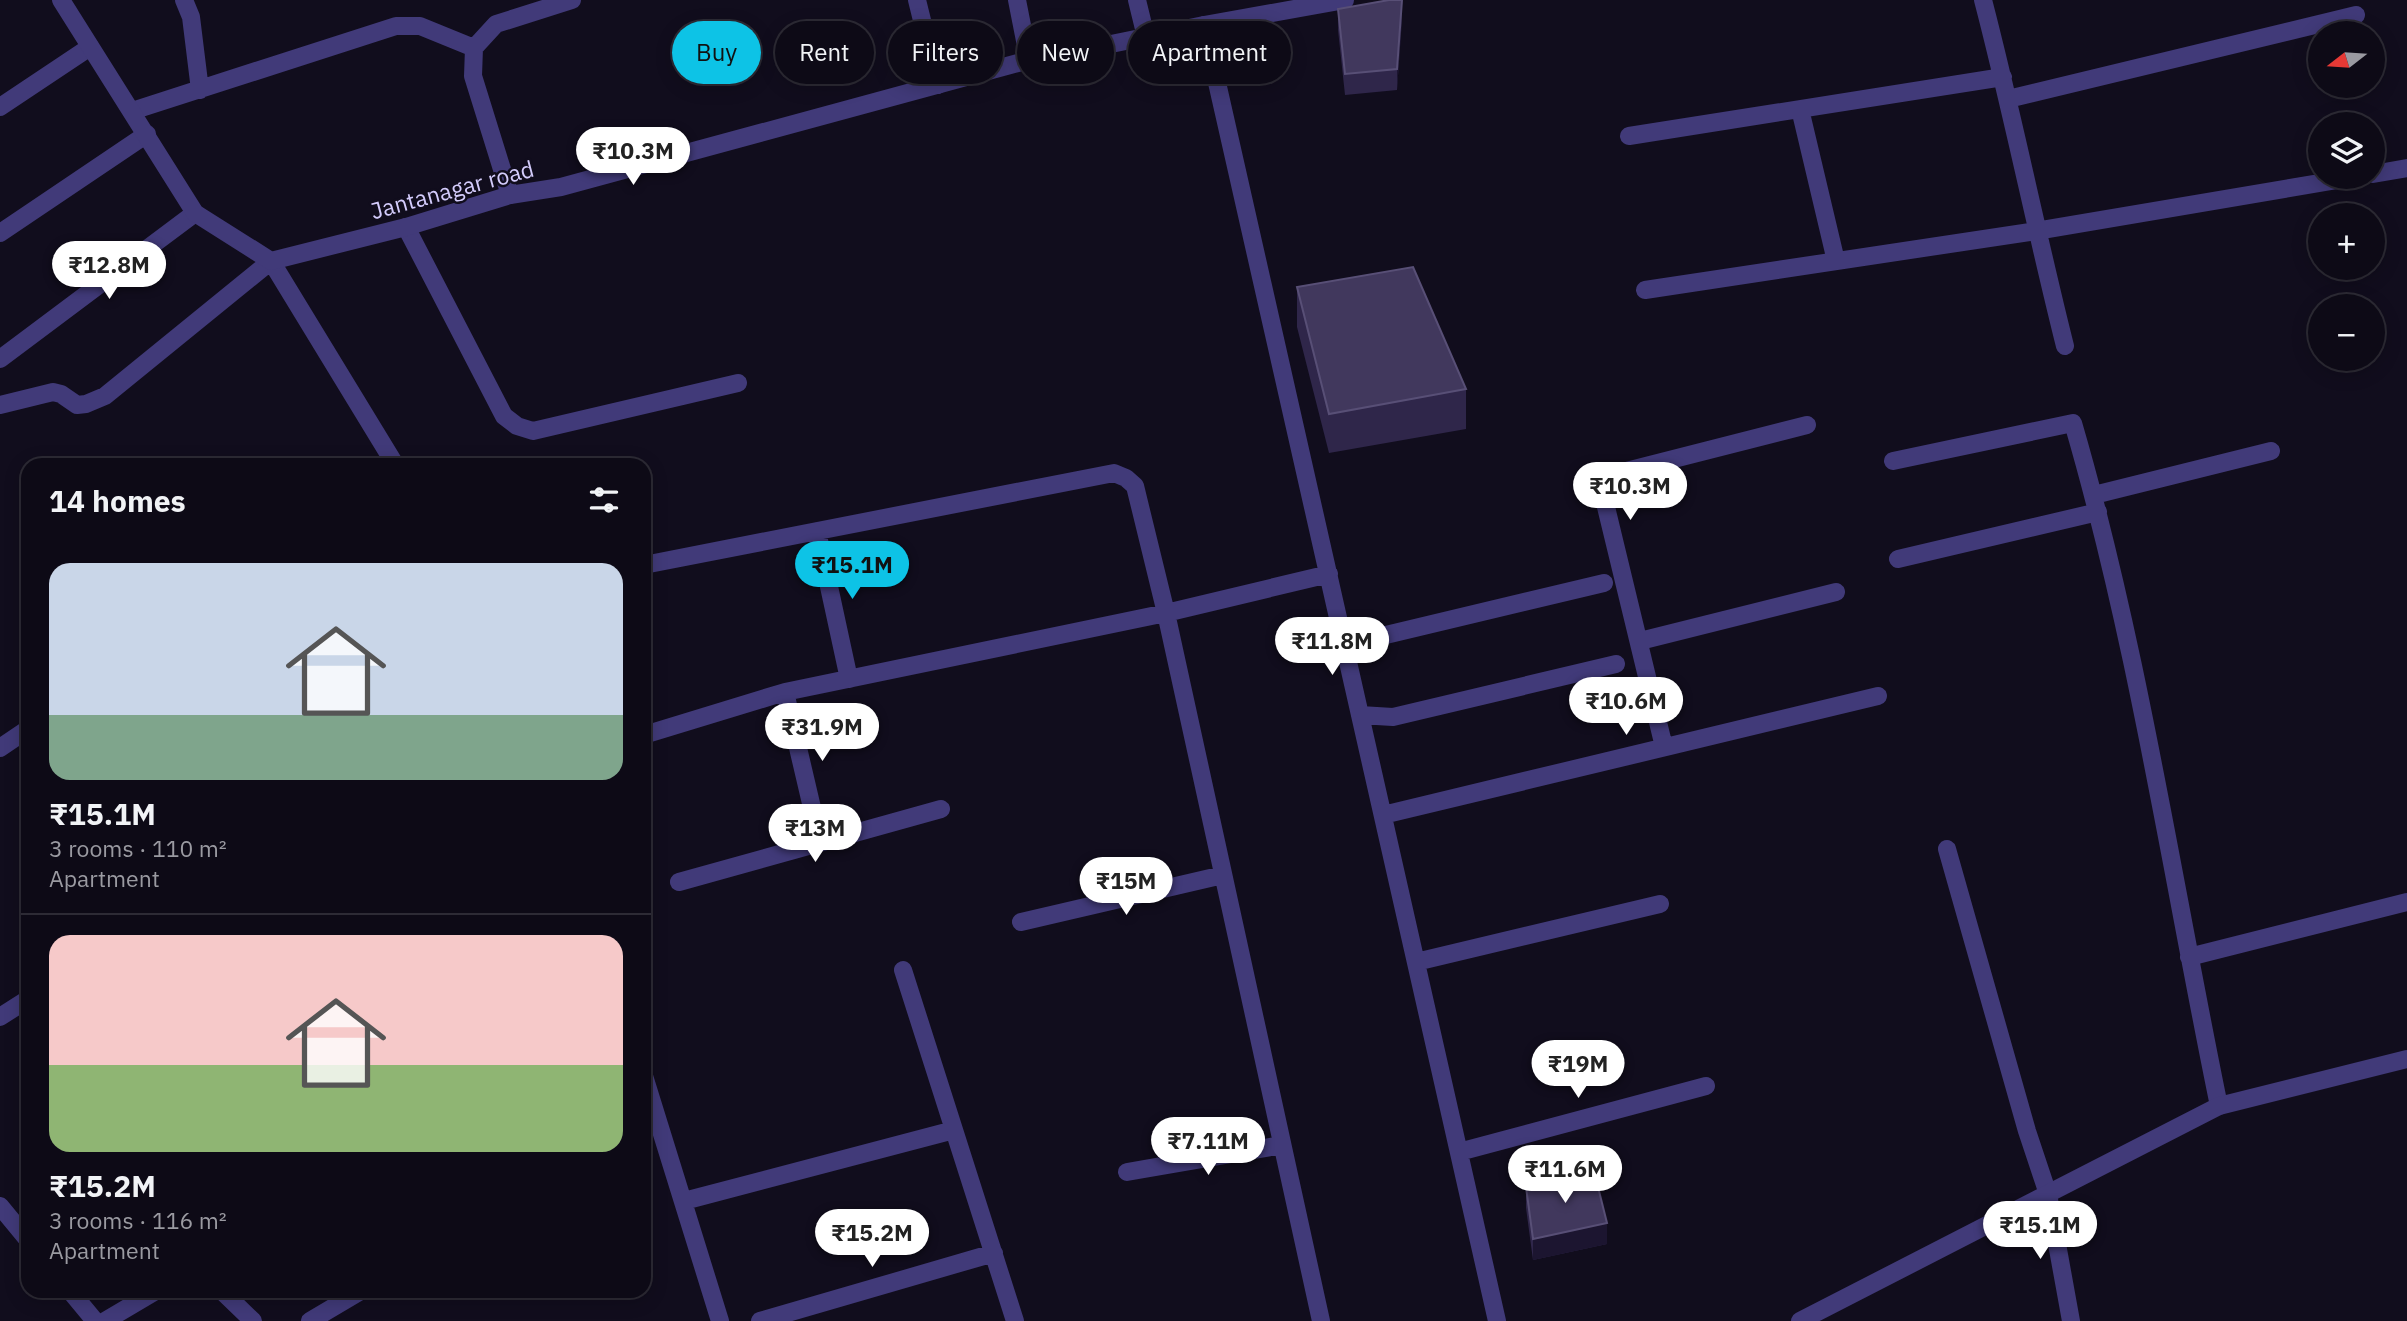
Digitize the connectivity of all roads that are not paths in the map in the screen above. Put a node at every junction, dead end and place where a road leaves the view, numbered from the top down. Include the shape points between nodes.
1 (61, 0) edge
2 (184, 0) edge
3 (572, 0) edge
4 (917, 0) edge
5 (1017, 0) edge
6 (1137, 0) edge
7 (1345, 0) edge
8 (1983, 0) edge
9 (2356, 15) dead end
10 (1021, 21) edge
11 (1142, 21) edge
12 (1227, 21) edge
13 (90, 47) junction
14 (474, 48) junction
15 (1017, 64) edge
16 (2003, 77) junction
17 (1217, 84) edge
18 (938, 85) junction
19 (200, 90) junction
20 (2008, 99) junction
21 (0, 107) edge
22 (1800, 109) junction
23 (132, 111) junction
24 (147, 134) junction
25 (1629, 136) dead end
26 (2407, 168) edge
27 (2385, 172) edge
28 (2308, 185) edge
29 (510, 195) junction
30 (195, 213) junction
31 (406, 227) junction
32 (2036, 231) junction
33 (0, 233) edge
34 (271, 261) junction
35 (1836, 261) junction
36 (1645, 290) dead end
37 (2064, 346) dead end
38 (0, 359) edge
39 (738, 383) dead end
40 (0, 405) edge
41 (1807, 425) dead end
42 (2271, 451) dead end
43 (392, 458) edge
44 (1893, 461) dead end
45 (2096, 504) junction
46 (817, 531) junction
47 (1898, 559) dead end
48 (651, 564) edge
49 (1328, 573) junction
50 (1604, 583) dead end
51 (1836, 592) dead end
52 (1166, 613) junction
53 (1640, 641) junction
54 (1344, 645) junction
55 (1616, 664) dead end
56 (849, 679) junction
57 (785, 692) junction
58 (1878, 696) dead end
59 (1360, 715) junction
60 (651, 733) edge
61 (21, 734) edge
62 (1664, 747) junction
63 (0, 748) edge
64 (941, 809) dead end
65 (1383, 815) junction
66 (820, 842) junction
67 (1947, 849) dead end
68 (1223, 875) junction
69 (679, 882) dead end
70 (2407, 902) edge
71 (1660, 904) dead end
72 (1021, 922) dead end
73 (2189, 957) junction
74 (1416, 962) junction
75 (903, 970) dead end
76 (21, 1004) edge
77 (0, 1017) edge
78 (2407, 1059) edge
79 (1706, 1086) dead end
80 (651, 1098) edge
81 (2219, 1106) junction
82 (954, 1130) junction
83 (1282, 1145) junction
84 (1459, 1152) junction
85 (1127, 1172) dead end
86 (2048, 1194) junction
87 (684, 1201) junction
88 (0, 1206) edge
89 (21, 1232) edge
90 (994, 1253) junction
91 (76, 1298) edge
92 (144, 1298) edge
93 (229, 1298) edge
94 (349, 1298) edge
95 (95, 1321) edge
96 (105, 1321) edge
97 (253, 1321) edge
98 (310, 1321) edge
99 (719, 1321) edge
100 (760, 1321) edge
101 (1015, 1321) edge
102 (1321, 1321) edge
103 (1497, 1321) edge
104 (1800, 1321) edge
105 (2071, 1321) edge

1 - 13 street
2 - 19 street via 191,18
3 - 14 street via 496,24
4 - 18 street
5 - 10 street
6 - 11 street
7 - 12 street, Jantanagar road
8 - 16 street
9 - 20 street
13 - 21 street
13 - 23 street
14 - 19 street via 419,26 396,26
14 - 29 street via 473,76
15 - 18 street, Jantanagar road
16 - 20 street
16 - 22 street
17 - 49 street
18 - 29 street, Jantanagar road via 561,187
19 - 23 street
20 - 32 street
22 - 25 street
22 - 35 street
23 - 24 street
24 - 30 street
24 - 33 street
26 - 27 street
28 - 32 street
29 - 31 street, Jantanagar road
30 - 34 street
30 - 38 street
31 - 34 street, Jantanagar road
31 - 39 street via 504,416 517,426 533,431
32 - 35 street
32 - 37 street
34 - 40 street via 104,396 76,405 53,392
34 - 43 street
35 - 36 street
41 - 53 street via 1599,478
42 - 45 street
44 - 45 street via 2073,423
45 - 47 street
45 - 73 street
46 - 48 street
46 - 52 street via 1114,473 1135,486
46 - 56 street
49 - 52 street
49 - 54 street
50 - 54 street
51 - 53 street
52 - 56 street
52 - 68 street
53 - 62 street
54 - 59 street
55 - 59 street via 1393,717
56 - 57 street
57 - 60 street
57 - 66 street
58 - 62 street
59 - 65 street
61 - 63 street
62 - 65 street
64 - 66 street
65 - 74 street
66 - 69 street
67 - 86 street
68 - 72 street
68 - 83 street
70 - 73 street
71 - 74 street
73 - 81 street
74 - 84 street
75 - 82 street
76 - 77 street
78 - 81 street
79 - 84 street
80 - 87 street
81 - 86 street
82 - 87 street
82 - 90 street
83 - 85 street
83 - 102 street
84 - 103 street
86 - 104 street
86 - 105 street
87 - 99 street
88 - 89 street
90 - 100 street
90 - 101 street
91 - 95 street
92 - 96 street
93 - 97 street
94 - 98 street

